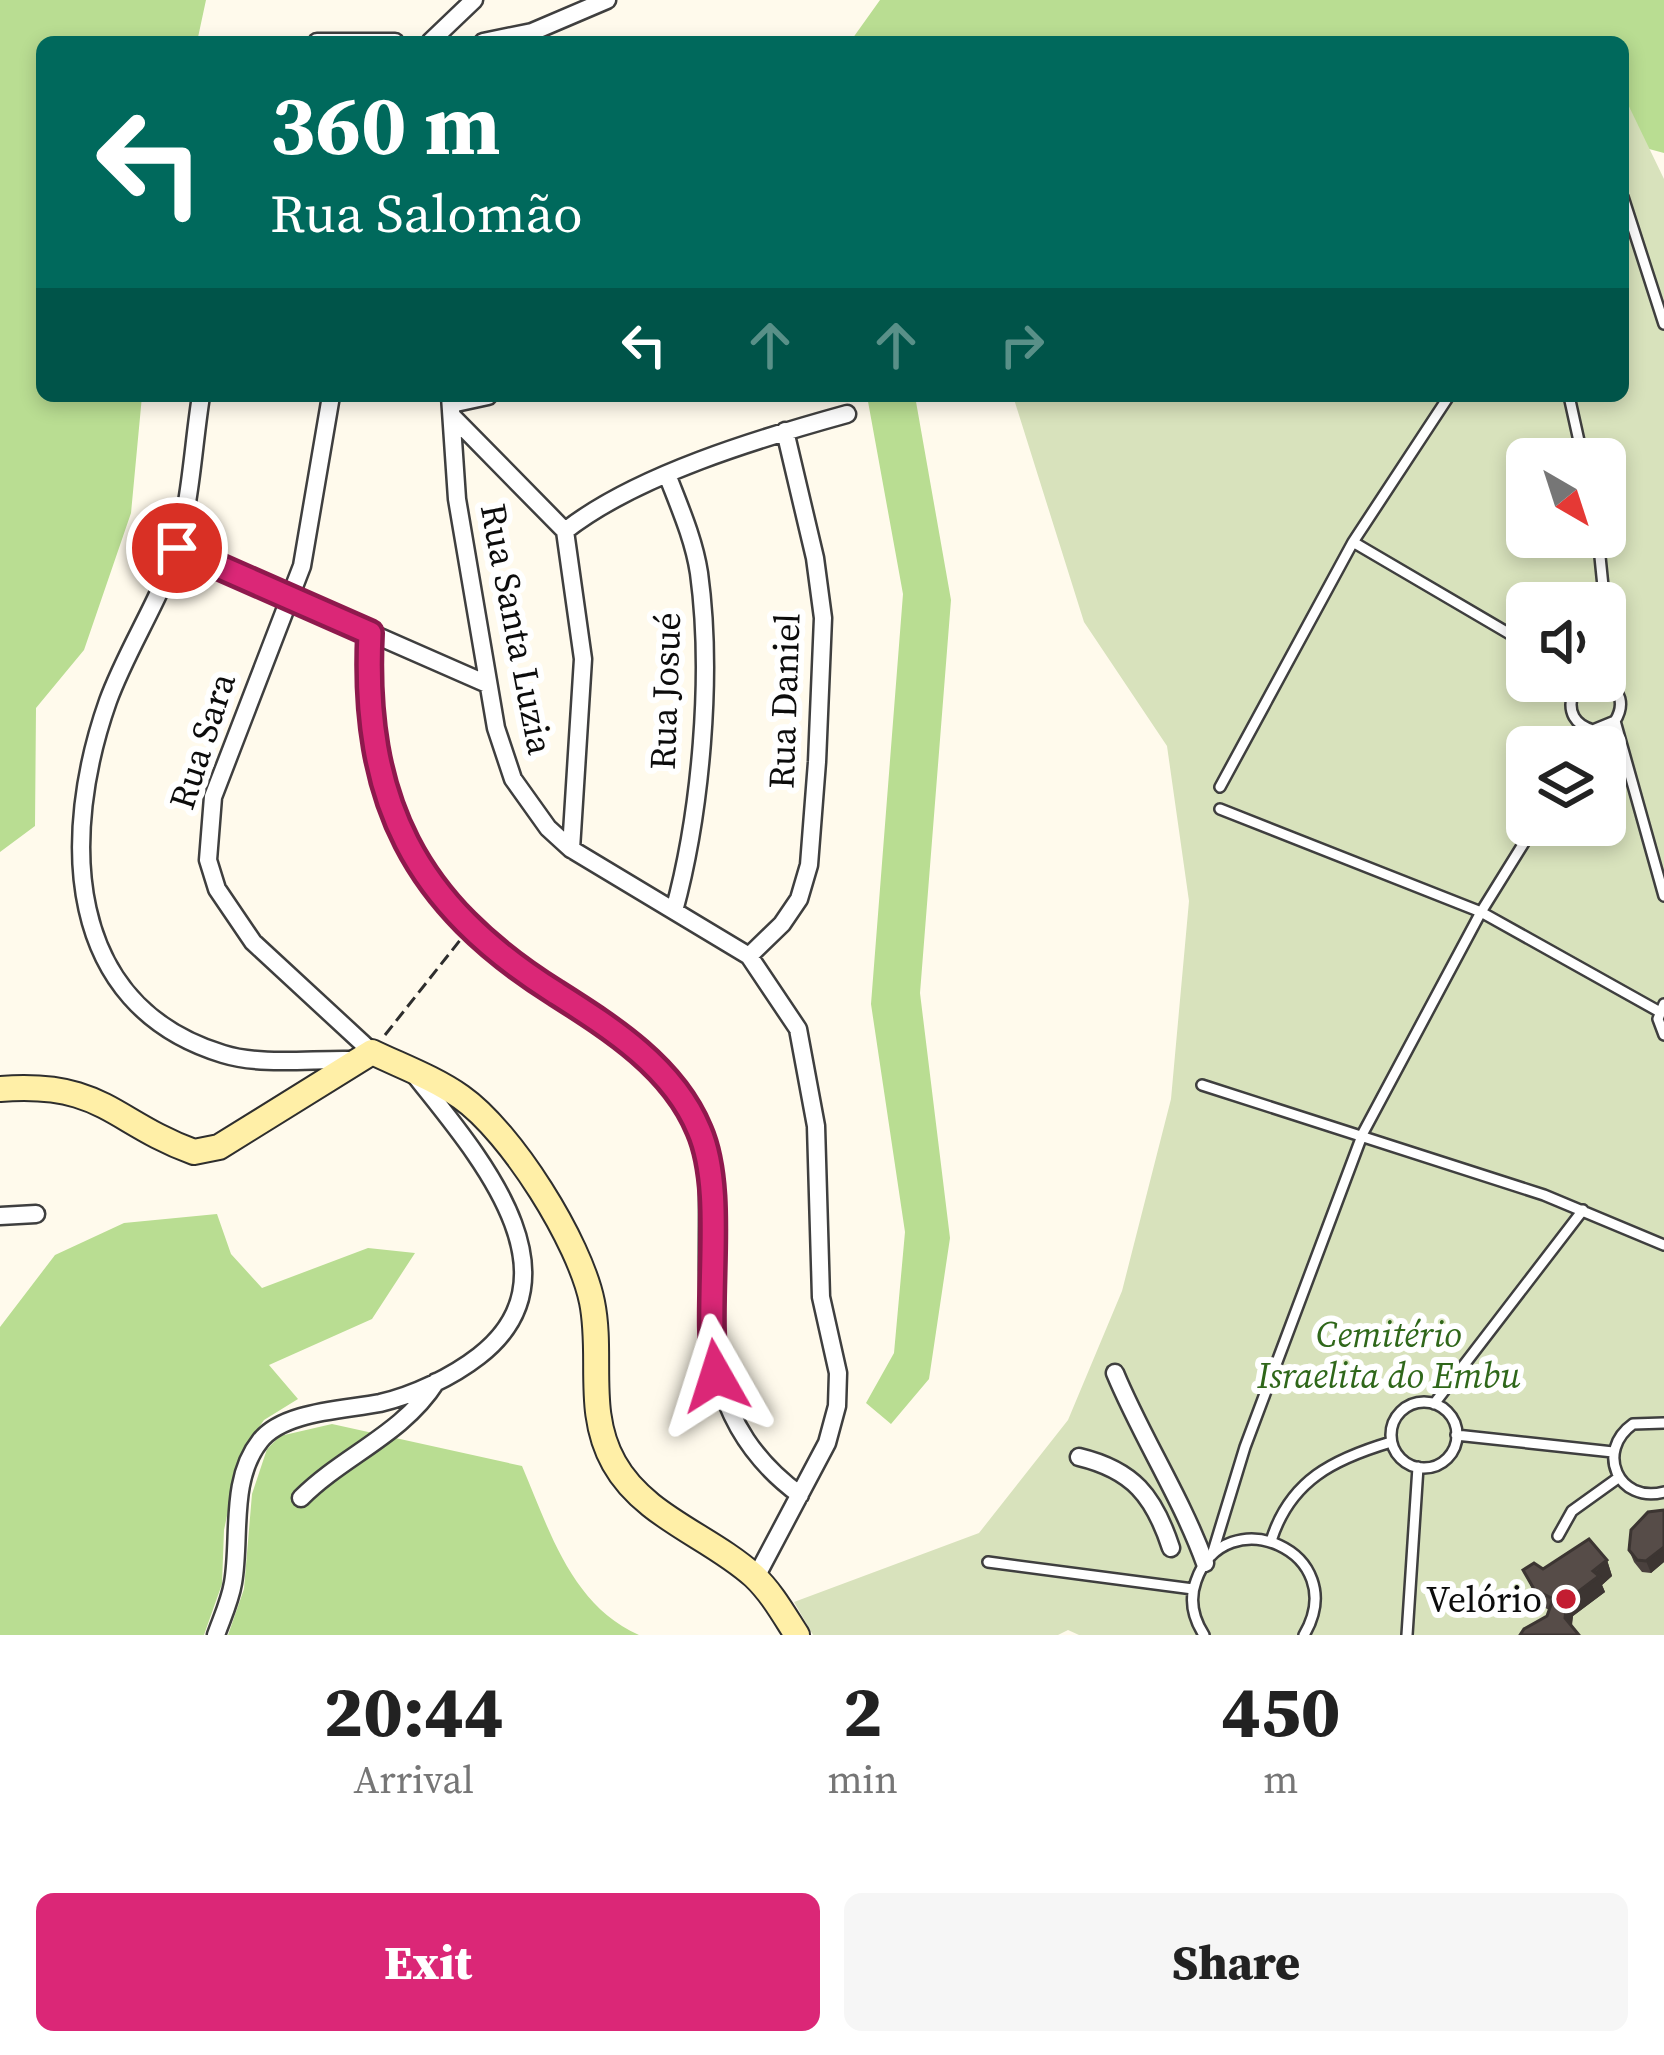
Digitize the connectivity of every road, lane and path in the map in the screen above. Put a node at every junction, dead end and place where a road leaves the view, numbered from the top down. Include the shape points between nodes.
1 (474, 0) edge
2 (608, 0) edge
3 (436, 36) edge
4 (512, 36) edge
5 (1629, 216) edge
6 (1664, 324) edge
7 (200, 402) edge
8 (330, 402) edge
9 (1445, 402) edge
10 (1570, 402) edge
11 (451, 405) edge
12 (847, 414) dead end
13 (785, 431) junction
14 (1578, 438) edge
15 (668, 477) junction
16 (565, 531) junction
17 (1353, 542) junction
18 (177, 548) junction
19 (292, 598) junction
20 (1506, 632) edge
21 (370, 633) junction
22 (487, 684) junction
23 (1619, 702) edge
24 (1615, 722) junction
25 (1608, 726) edge
26 (1220, 787) dead end
27 (1220, 808) dead end
28 (1522, 846) edge
29 (571, 848) junction
30 (1664, 896) edge
31 (674, 911) junction
32 (1481, 912) junction
33 (470, 928) junction
34 (749, 956) junction
35 (1662, 1008) edge
36 (1664, 1035) edge
37 (361, 1056) junction
38 (410, 1069) junction
39 (1202, 1084) dead end
40 (0, 1089) edge
41 (1363, 1133) junction
42 (1583, 1210) junction
43 (36, 1214) dead end
44 (0, 1216) edge
45 (1664, 1245) edge
46 (1115, 1372) dead end
47 (436, 1382) junction
48 (1434, 1403) junction
49 (1664, 1424) edge
50 (1456, 1435) junction
51 (1391, 1442) junction
52 (1613, 1452) junction
53 (1078, 1456) dead end
54 (1418, 1467) junction
55 (1618, 1478) junction
56 (1664, 1492) edge
57 (800, 1495) junction
58 (301, 1498) dead end
59 (1558, 1536) dead end
60 (1271, 1540) junction
61 (1171, 1548) dead end
62 (1209, 1559) junction
63 (988, 1562) dead end
64 (755, 1577) junction
65 (1193, 1589) junction
66 (216, 1635) edge
67 (797, 1635) edge
68 (1204, 1635) edge
69 (1304, 1635) edge
70 (1407, 1635) edge

1 - 3 street
2 - 4 street
5 - 6 lane
7 - 18 street
8 - 19 street, Rua Sara
9 - 17 lane
10 - 14 lane
11 - 16 street
11 - 22 street, Rua Santa Luzia via 457,499
12 - 13 street
13 - 15 street
13 - 34 street, Rua Daniel via 823,618 816,785 799,899
15 - 16 street
15 - 31 street, Rua Josué via 698,570 702,616 692,820
16 - 29 street via 583,659
17 - 20 lane
17 - 26 lane
18 - 19 street
18 - 37 street via 110,697 89,766 80,870 94,942 135,1002 194,1044 228,1056
19 - 21 street
19 - 37 street, Rua Sara via 213,797 208,860 217,889 253,942
21 - 22 street
21 - 33 street via 368,706 390,815 424,876
22 - 29 street, Rua Santa Luzia via 512,779
23 - 24 lane
24 - 25 lane
24 - 30 lane
27 - 32 lane
28 - 32 lane
29 - 31 street, Rua Santa Luzia
31 - 34 street, Rua Santa Luzia
32 - 35 lane
32 - 41 lane
33 - 37 path
33 - 57 street via 623,1038 685,1102 707,1158 708,1334 716,1376 747,1446
34 - 57 street, Rua Santa Luzia via 798,1029 816,1126 821,1297 838,1390 827,1443
35 - 36 lane
37 - 38 main road
37 - 40 main road via 219,1147 194,1152 72,1091
38 - 47 street via 489,1172 523,1260 524,1286 503,1332
38 - 64 main road via 462,1097 498,1132 583,1270 593,1304 594,1387 614,1462 650,1505
39 - 41 lane
41 - 42 lane
41 - 62 lane
42 - 45 lane
42 - 48 lane
43 - 44 street
46 - 62 street
47 - 58 street via 404,1422
47 - 66 street via 286,1423 258,1442 241,1491 233,1586
48 - 50 lane
48 - 51 lane via 1398,1414
49 - 52 lane via 1634,1424
50 - 52 lane
50 - 54 lane via 1449,1456
51 - 54 lane
51 - 60 lane via 1312,1476 1290,1498
52 - 55 lane
53 - 61 street via 1110,1464 1145,1489
54 - 70 lane
55 - 56 lane via 1635,1492
55 - 59 lane via 1572,1511
57 - 64 street, Rua Santa Luzia
60 - 62 lane via 1250,1538
60 - 69 lane via 1290,1550 1313,1582 1316,1602
62 - 65 lane
63 - 65 lane
64 - 67 main road
65 - 68 lane

